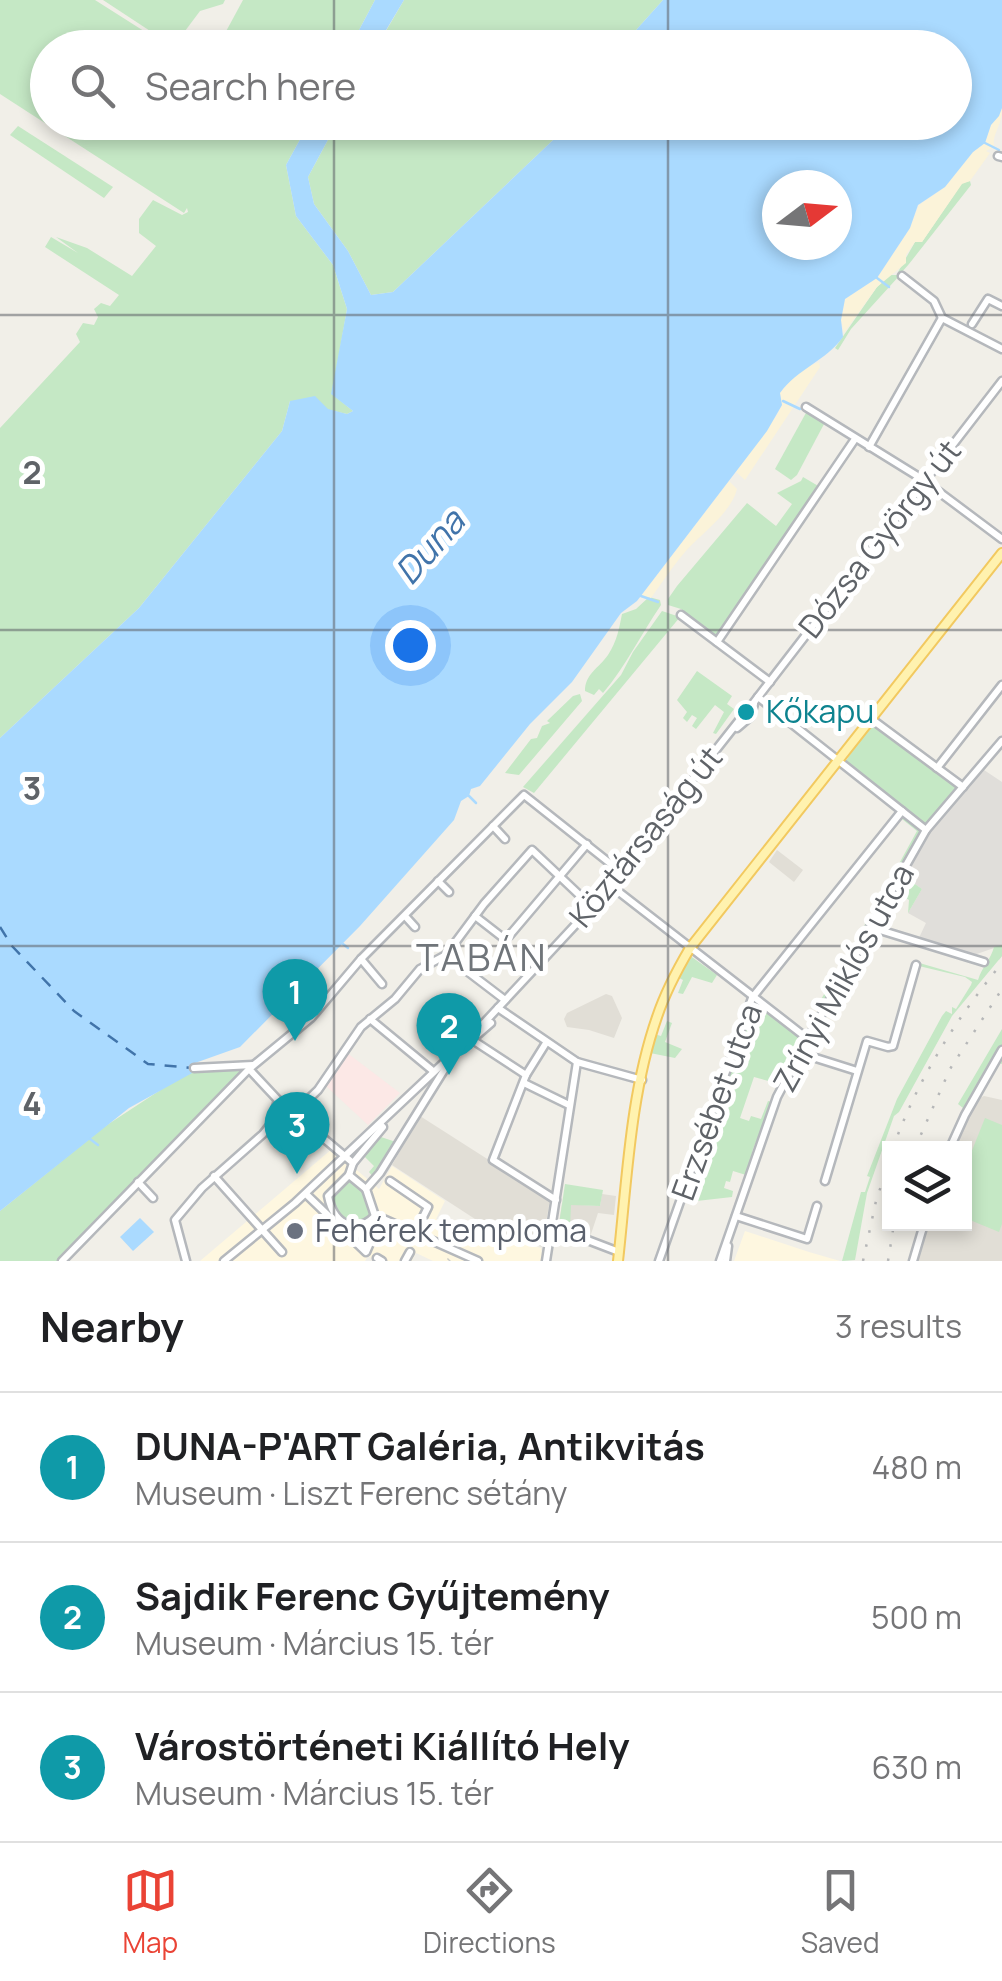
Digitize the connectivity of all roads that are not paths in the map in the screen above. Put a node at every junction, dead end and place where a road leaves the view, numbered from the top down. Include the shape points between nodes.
1 (902, 276) dead end
2 (1002, 306) edge
3 (942, 318) junction
4 (972, 324) dead end
5 (1002, 350) edge
6 (1002, 381) edge
7 (806, 407) dead end
8 (854, 439) junction
9 (869, 447) junction
10 (926, 482) junction
11 (1002, 539) edge
12 (1002, 553) edge
13 (681, 615) dead end
14 (717, 642) junction
15 (770, 682) junction
16 (1002, 685) edge
17 (756, 700) junction
18 (870, 718) junction
19 (732, 731) junction
20 (1002, 741) edge
21 (838, 760) junction
22 (937, 768) junction
23 (963, 787) junction
24 (902, 812) junction
25 (493, 826) junction
26 (926, 830) junction
27 (505, 839) dead end
28 (587, 844) junction
29 (621, 872) junction
30 (559, 875) junction
31 (438, 881) junction
32 (610, 885) junction
33 (449, 892) dead end
34 (592, 906) junction
35 (405, 916) junction
36 (474, 916) junction
37 (870, 927) junction
38 (416, 928) dead end
39 (690, 948) junction
40 (446, 955) junction
41 (361, 959) junction
42 (984, 962) dead end
43 (916, 965) dead end
44 (382, 984) dead end
45 (752, 998) junction
46 (506, 1000) junction
47 (498, 1008) junction
48 (370, 1019) junction
49 (491, 1023) dead end
50 (808, 1039) junction
51 (473, 1041) junction
52 (546, 1043) junction
53 (1002, 1050) edge
54 (800, 1053) junction
55 (577, 1062) junction
56 (998, 1065) edge
57 (252, 1067) junction
58 (194, 1068) dead end
59 (434, 1069) junction
60 (857, 1071) junction
61 (525, 1079) junction
62 (642, 1080) junction
63 (278, 1100) junction
64 (569, 1106) junction
65 (295, 1112) junction
66 (954, 1141) edge
67 (350, 1160) junction
68 (349, 1174) junction
69 (214, 1176) junction
70 (384, 1177) junction
71 (825, 1181) dead end
72 (138, 1182) junction
73 (366, 1190) junction
74 (306, 1194) junction
75 (153, 1198) dead end
76 (556, 1200) junction
77 (816, 1206) dead end
78 (736, 1216) junction
79 (378, 1217) junction
80 (423, 1217) dead end
81 (551, 1226) junction
82 (264, 1229) junction
83 (922, 1231) edge
84 (417, 1233) junction
85 (454, 1251) junction
86 (282, 1252) dead end
87 (374, 1256) edge
88 (619, 1258) edge
89 (450, 1260) edge
90 (62, 1261) edge
91 (186, 1261) edge
92 (224, 1261) edge
93 (363, 1261) edge
94 (405, 1261) edge
95 (478, 1261) edge
96 (546, 1261) edge
97 (659, 1261) edge
98 (723, 1261) edge
99 (913, 1261) edge

1 - 3 street via 934,301
2 - 4 street via 988,299
3 - 5 street
3 - 9 street
6 - 10 street, Dózsa György út
7 - 8 street
8 - 9 street
8 - 14 street
9 - 10 street
10 - 11 street
10 - 15 street, Dózsa György út
12 - 18 main road
13 - 14 street
14 - 15 street
15 - 17 street, Dózsa György út
16 - 22 street
17 - 19 street, Köztársaság út
17 - 19 street, Köztársaság út via 752,716
17 - 21 street
18 - 21 main road
18 - 22 street
19 - 29 street, Köztársaság út
20 - 23 street, Zrínyi Miklós utca
21 - 24 street
21 - 39 main road
22 - 23 street
23 - 26 street, Zrínyi Miklós utca
24 - 26 street
24 - 45 street, Erzsébet utca
25 - 27 street
25 - 28 street via 524,795
25 - 31 street
26 - 37 street, Zrínyi Miklós utca
28 - 29 street
28 - 30 street
29 - 32 street, Köztársaság út
30 - 34 street
30 - 36 street via 507,938
30 - 36 street via 532,850
31 - 33 street
31 - 35 street
32 - 34 street, Köztársaság út
32 - 39 street
34 - 46 street, Köztársaság út
35 - 38 street
35 - 41 street
36 - 40 street
37 - 42 street
37 - 50 street, Zrínyi Miklós utca
39 - 45 street
39 - 62 main road via 658,1013
40 - 46 street
40 - 48 street via 420,969
41 - 44 street
41 - 57 street via 311,1018
43 - 60 street via 893,1046 867,1041
45 - 50 street
45 - 97 street, Erzsébet utca
46 - 47 street, Köztársaság út
47 - 51 street, Köztársaság út
47 - 52 street
48 - 59 street
48 - 65 street
49 - 51 street
50 - 54 street, Zrínyi Miklós utca
51 - 59 street, Köztársaság út
51 - 61 street
52 - 55 street
52 - 61 street
53 - 56 street
54 - 60 street
54 - 78 street, Zrínyi Miklós utca
55 - 62 street
55 - 64 street
56 - 66 street
57 - 58 street
57 - 63 street
57 - 72 street
59 - 67 street
59 - 70 street
60 - 71 street
61 - 64 street
61 - 76 street via 493,1160
62 - 88 main road
63 - 65 street
63 - 69 street via 264,1134
64 - 76 street
65 - 67 street
67 - 68 street
67 - 74 street
68 - 73 street
68 - 79 street via 329,1202 339,1217 346,1226 362,1227
69 - 82 street
69 - 91 street via 175,1220
70 - 73 street
70 - 80 street via 428,1207
72 - 75 street
72 - 90 street
73 - 79 street
74 - 82 street
74 - 87 street
76 - 81 street
77 - 78 street via 807,1239
78 - 98 street, Zrínyi Miklós utca
79 - 84 street
79 - 87 street
81 - 88 street
81 - 96 street
82 - 86 street
82 - 92 street
83 - 99 street
84 - 85 street
84 - 94 street
85 - 89 street
85 - 95 street
87 - 93 street

